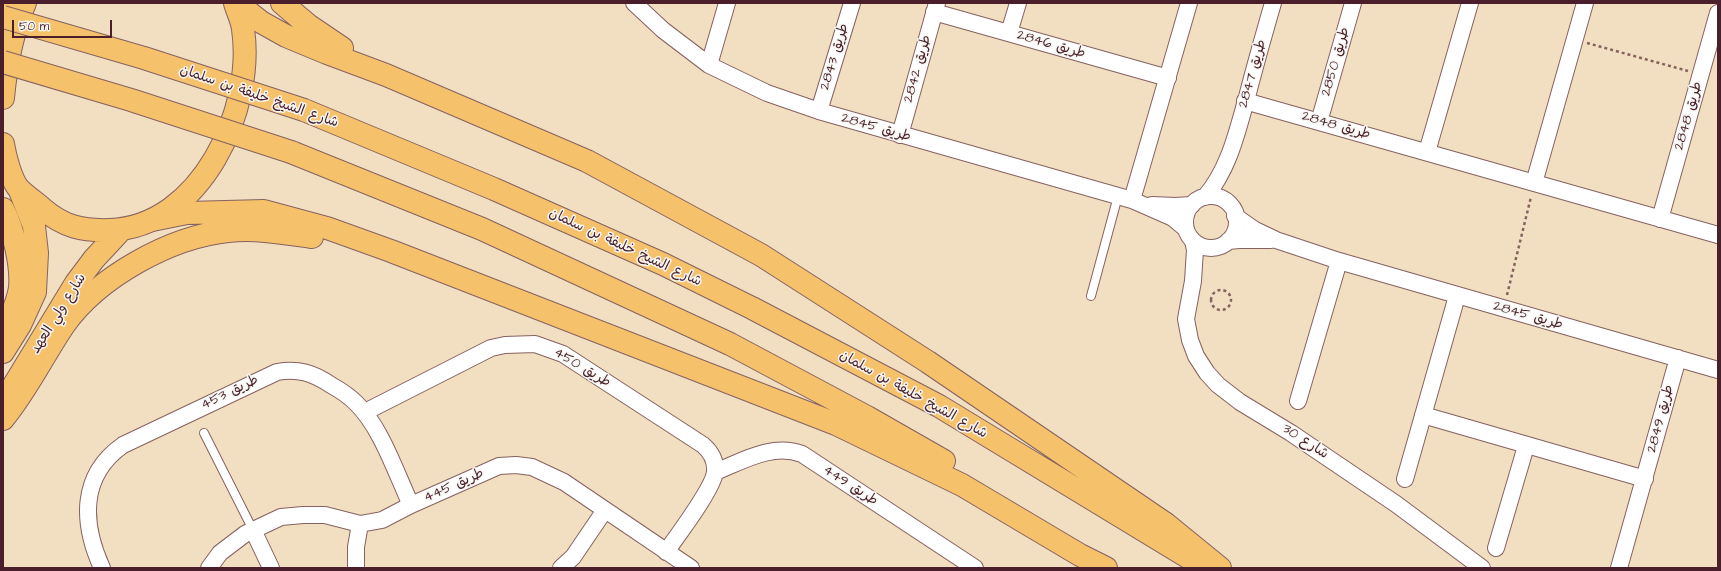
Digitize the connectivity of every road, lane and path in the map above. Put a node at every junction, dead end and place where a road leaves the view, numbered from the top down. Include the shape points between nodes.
1 (7, 3) edge
2 (25, 3) edge
3 (236, 3) edge
4 (282, 3) edge
5 (634, 3) edge
6 (727, 3) edge
7 (852, 3) edge
8 (1018, 3) edge
9 (1189, 3) edge
10 (1273, 3) edge
11 (1353, 3) edge
12 (1470, 3) edge
13 (1585, 3) edge
14 (935, 8) edge
15 (1718, 13) edge
16 (3, 17) edge
17 (3, 21) edge
18 (1009, 33) junction
19 (1575, 39) junction
20 (3, 62) edge
21 (709, 65) junction
22 (386, 75) junction
23 (1700, 75) junction
24 (1168, 78) junction
25 (3, 98) edge
26 (1245, 101) junction
27 (819, 111) junction
28 (1319, 122) junction
29 (900, 134) junction
30 (1232, 146) junction
31 (1427, 152) junction
32 (4, 154) edge
33 (1534, 183) junction
34 (18, 188) junction
35 (1131, 200) junction
36 (1199, 201) junction
37 (3, 209) edge
38 (1232, 210) junction
39 (1660, 219) junction
40 (152, 220) junction
41 (121, 230) junction
42 (1189, 235) junction
43 (1718, 235) edge
44 (1276, 240) junction
45 (1221, 245) junction
46 (1339, 261) junction
47 (441, 271) junction
48 (1193, 281) junction
49 (1091, 296) dead end
50 (1457, 296) junction
51 (1231, 304) joint
52 (1503, 309) junction
53 (3, 336) edge
54 (3, 352) edge
55 (1678, 358) junction
56 (1718, 370) edge
57 (1298, 401) dead end
58 (3, 403) edge
59 (365, 412) junction
60 (1422, 415) junction
61 (3, 419) edge
62 (204, 434) dead end
63 (1526, 446) junction
64 (715, 472) junction
65 (1405, 479) dead end
66 (1645, 479) junction
67 (411, 505) junction
68 (605, 510) junction
69 (360, 524) junction
70 (253, 530) junction
71 (1496, 548) dead end
72 (666, 552) junction
73 (102, 568) edge
74 (209, 568) edge
75 (272, 568) edge
76 (356, 568) edge
77 (561, 568) edge
78 (691, 568) edge
79 (975, 568) edge
80 (1106, 568) edge
81 (1122, 568) edge
82 (1206, 568) edge
83 (1220, 568) edge
84 (1482, 568) edge
85 (1619, 568) edge

1 - 17 main road
2 - 25 main road via 19,15
3 - 22 main road via 260,22 286,36
3 - 40 main road via 243,28 244,54 243,80 234,116 223,143 206,173 185,198
4 - 22 main road via 324,38
5 - 21 street, طريق 2845 via 663,30
6 - 21 street
7 - 27 street, طريق 2843
8 - 18 street
9 - 24 street
10 - 26 street, طريق 2847
11 - 28 street, طريق 2850
12 - 31 street
13 - 19 street
14 - 18 street, طريق 2846
14 - 29 street, طريق 2842
15 - 23 street, طريق 2848
16 - 82 main road, شارع الشيخ خليفة بن سلمان, bridge via 144,58 304,110 494,189 663,264 939,406
18 - 24 street, طريق 2846
19 - 23 path
19 - 33 street
20 - 81 main road, bridge via 291,152 482,229 730,344 867,417 1090,544
21 - 27 street, طريق 2845 via 767,92
22 - 83 main road via 587,161 762,254 928,362 1166,524
23 - 39 street, طريق 2848
24 - 35 street
26 - 28 street, طريق 2848
26 - 30 street, طريق 2847
27 - 29 street, طريق 2845
28 - 31 street, طريق 2848
29 - 35 street, طريق 2845
30 - 36 street, طريق 2847 via 1222,174
30 - 38 street, طريق 2847 via 1228,175
31 - 33 street, طريق 2848
32 - 34 main road, شارع ولي العهد
33 - 39 street, طريق 2848
33 - 52 path
34 - 41 main road via 48,213 68,225 90,231
34 - 54 main road, شارع ولي العهد via 34,226 37,253 35,292 20,325
35 - 36 street, طريق 2845 via 1170,206
35 - 42 street, طريق 2845 via 1173,218
35 - 49 lane
36 - 38 street via 1218,198
36 - 42 street via 1186,216
37 - 53 main road via 18,258 20,287
38 - 44 street, طريق 2845 via 1255,230
38 - 45 street via 1235,230
39 - 43 street, طريق 2848
40 - 41 main road
40 - 47 main road via 187,213 264,212 327,228
41 - 58 main road, شارع ولي العهد via 94,258 76,283
42 - 45 street via 1203,247
42 - 48 street, شارع 30 via 1195,250
44 - 45 street, طريق 2845 via 1239,240
44 - 46 street, طريق 2845
45 - 48 street, شارع 30 via 1207,256
46 - 50 street, طريق 2845
46 - 57 street
47 - 61 main road via 322,238 265,230 227,231 192,239 128,267 93,293 65,324
47 - 80 main road via 836,424 962,485
48 - 84 street, شارع 30 via 1186,319 1190,340 1196,356 1218,385 1396,504
50 - 52 street, طريق 2845
50 - 60 street
51 - 51 path via 1230,295 1222,290 1211,297 1212,306 1216,309 1225,310
52 - 55 street, طريق 2845
55 - 56 street, طريق 2845
55 - 66 street, طريق 2849
59 - 64 street, طريق 450 via 491,348 535,344 563,354 703,445 713,457
59 - 67 street, طريق 453
59 - 73 street, طريق 453 via 346,394 318,376 298,370 287,370 267,376 123,445 105,460 93,481 90,493 88,525
60 - 63 street
60 - 65 street
62 - 70 lane
63 - 66 street
63 - 71 street
64 - 72 street via 710,486
64 - 79 street, طريق 449 via 769,451 786,450 802,454
66 - 85 street, طريق 2849
67 - 68 street, طريق 445 via 499,466 516,464 532,467 564,482
67 - 69 street, طريق 445 via 382,520
68 - 72 street, طريق 445
68 - 77 street via 574,557
69 - 70 street, طريق 445 via 325,515 303,514 281,517
69 - 76 street
70 - 74 street, طريق 445 via 220,553
70 - 75 street
72 - 78 street, طريق 445

